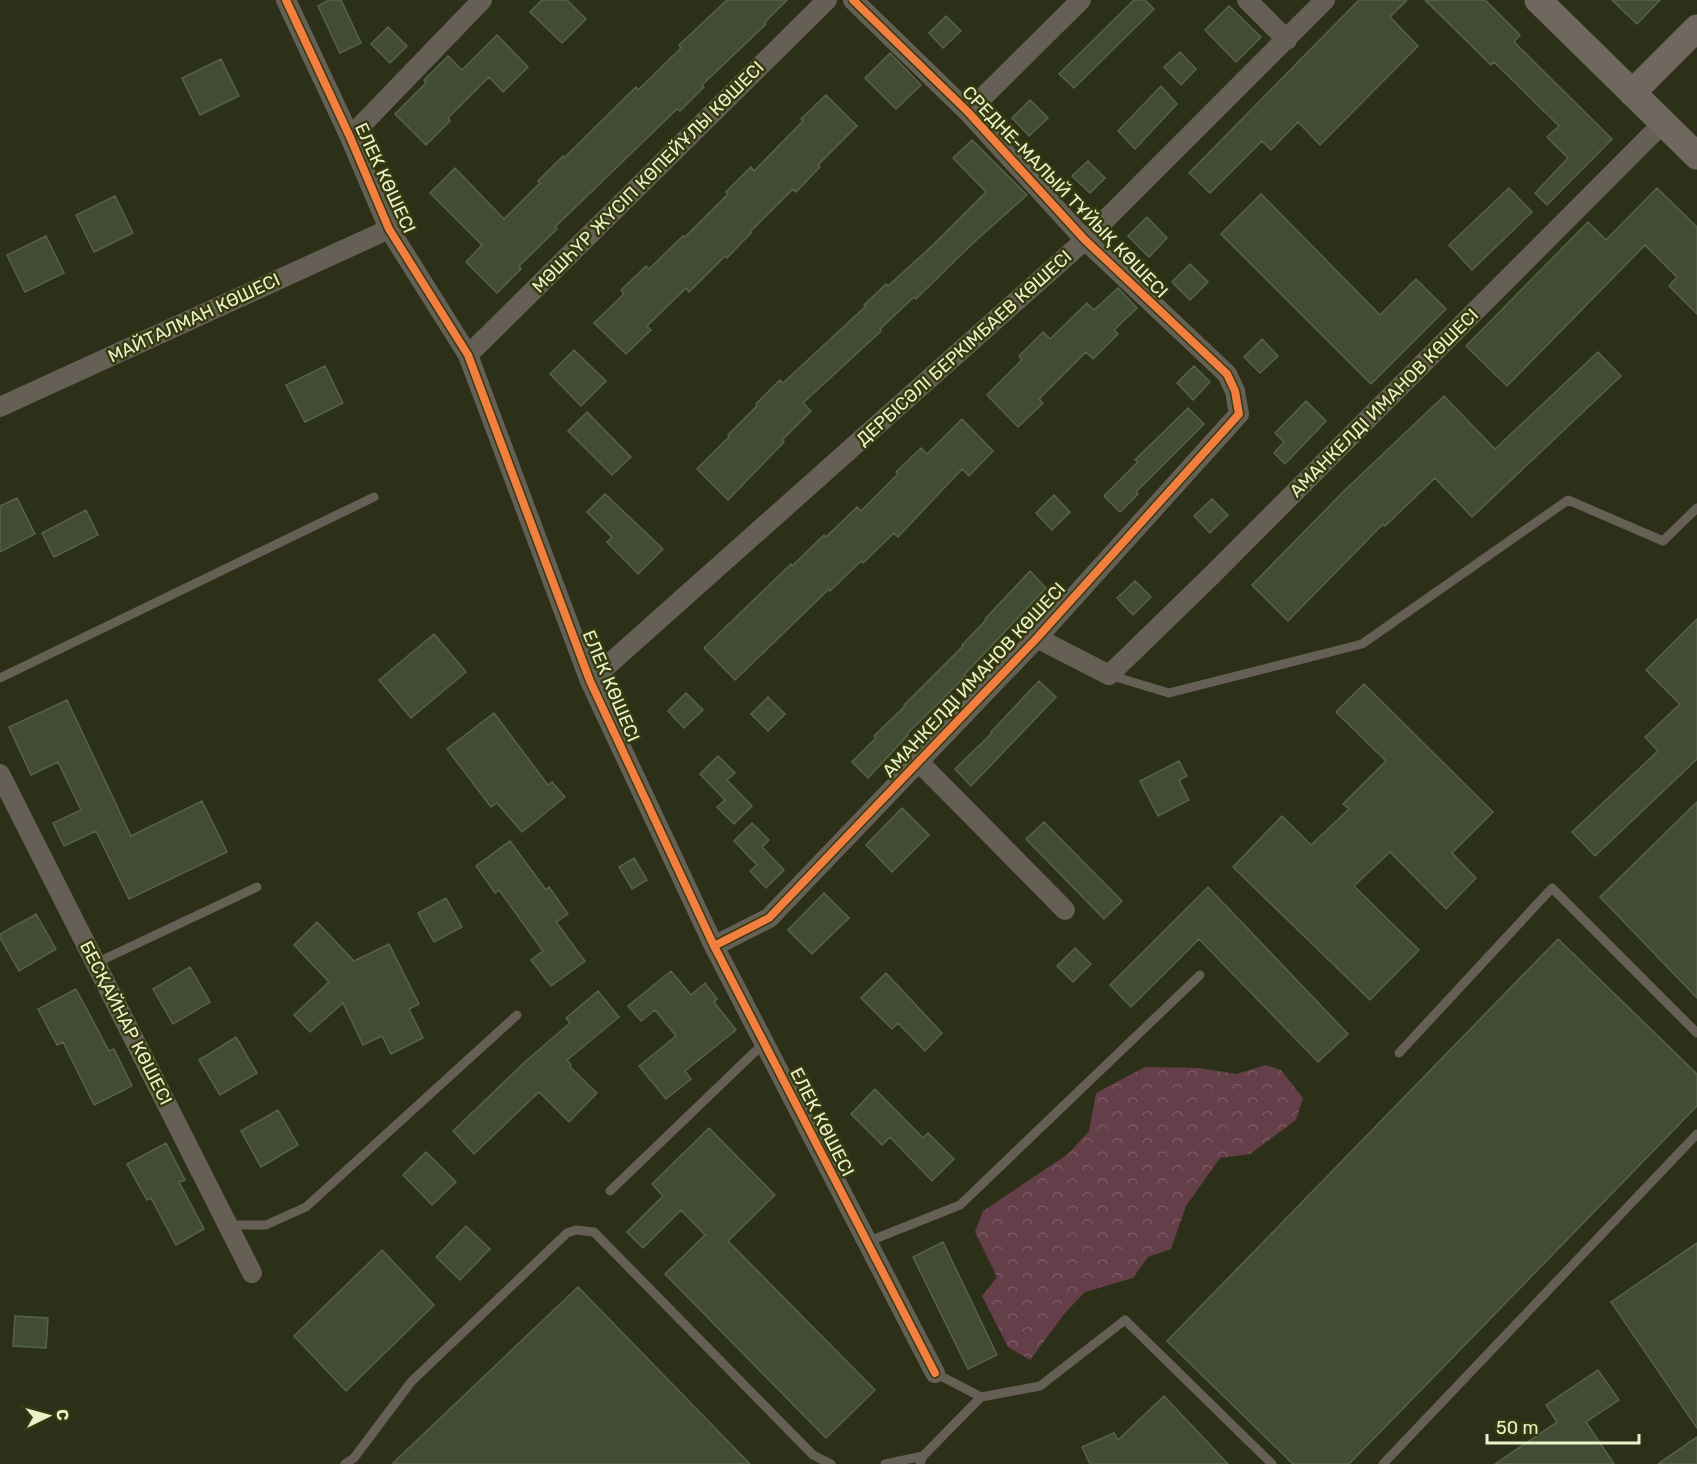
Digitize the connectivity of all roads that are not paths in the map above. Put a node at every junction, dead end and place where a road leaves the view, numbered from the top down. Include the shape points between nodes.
1 (286, 0) edge
2 (482, 0) edge
3 (827, 0) edge
4 (853, 0) edge
5 (1081, 0) edge
6 (1247, 0) edge
7 (1325, 0) edge
8 (1538, 0) edge
9 (1697, 27) edge
10 (1287, 40) junction
11 (1632, 93) junction
12 (968, 112) junction
13 (1663, 123) junction
14 (350, 138) junction
15 (1697, 156) edge
16 (389, 229) junction
17 (1085, 240) junction
18 (468, 355) junction
19 (0, 407) edge
20 (1239, 414) joint
21 (374, 497) dead end
22 (1697, 508) edge
23 (1037, 638) junction
24 (1109, 675) junction
25 (0, 678) edge
26 (590, 681) junction
27 (918, 762) junction
28 (0, 774) edge
29 (256, 887) dead end
30 (1065, 910) dead end
31 (714, 946) junction
32 (96, 963) junction
33 (1200, 975) dead end
34 (517, 1015) dead end
35 (1697, 1033) edge
36 (764, 1043) junction
37 (1399, 1053) dead end
38 (1697, 1134) edge
39 (610, 1191) dead end
40 (228, 1225) junction
41 (867, 1242) junction
42 (252, 1273) dead end
43 (935, 1373) joint
44 (981, 1397) junction
45 (921, 1460) edge
46 (345, 1464) edge
47 (831, 1464) edge
48 (885, 1464) edge
49 (1272, 1464) edge
50 (1383, 1464) edge

1 - 14 street, ЕЛЕК КӨШЕСІ
2 - 14 street
3 - 18 street, МӘШҺҮР ЖҮСІП КӨПЕЙҰЛЫ КӨШЕСІ
4 - 12 street, СРЕДНЕ-МАЛЫЙ ТҰЙЫҚ КӨШЕСІ
5 - 12 street
6 - 10 street
7 - 10 street, ДЕРБІСӘЛІ БЕРКІМБАЕВ КӨШЕСІ
8 - 11 main road
9 - 11 main road
10 - 17 street, ДЕРБІСӘЛІ БЕРКІМБАЕВ КӨШЕСІ
11 - 13 main road
12 - 17 street, СРЕДНЕ-МАЛЫЙ ТҰЙЫҚ КӨШЕСІ
13 - 15 main road
13 - 24 street, АМАНКЕЛДІ ИМАНОВ КӨШЕСІ
14 - 16 street, ЕЛЕК КӨШЕСІ
16 - 18 street, ЕЛЕК КӨШЕСІ
16 - 19 street, МАЙТАЛМАН КӨШЕСІ
17 - 20 street, СРЕДНЕ-МАЛЫЙ ТҰЙЫҚ КӨШЕСІ via 1227,374
17 - 26 street, ДЕРБІСӘЛІ БЕРКІМБАЕВ КӨШЕСІ
18 - 26 street, ЕЛЕК КӨШЕСІ
20 - 23 street, АМАНКЕЛДІ ИМАНОВ КӨШЕСІ
21 - 25 lane
22 - 24 lane via 1663,541 1568,500 1362,644 1169,693
23 - 24 street, АМАНКЕЛДІ ИМАНОВ КӨШЕСІ
23 - 27 street, АМАНКЕЛДІ ИМАНОВ КӨШЕСІ
26 - 31 street, ЕЛЕК КӨШЕСІ
27 - 30 street
27 - 31 street, АМАНКЕЛДІ ИМАНОВ КӨШЕСІ via 769,918
28 - 32 street, БЕСҚАЙНАР КӨШЕСІ
29 - 32 lane
31 - 36 street, ЕЛЕК КӨШЕСІ
32 - 40 street, БЕСҚАЙНАР КӨШЕСІ
33 - 41 lane via 960,1205
34 - 40 lane via 306,1207 266,1225
35 - 37 lane via 1552,888
36 - 39 lane
36 - 41 street, ЕЛЕК КӨШЕСІ
38 - 50 lane
40 - 42 street, БЕСҚАЙНАР КӨШЕСІ
41 - 43 street, ЕЛЕК КӨШЕСІ
43 - 44 lane
44 - 45 lane
44 - 49 lane via 1040,1386 1125,1320
45 - 48 lane
46 - 47 lane via 354,1458 411,1382 567,1233 576,1230 594,1232 813,1455

